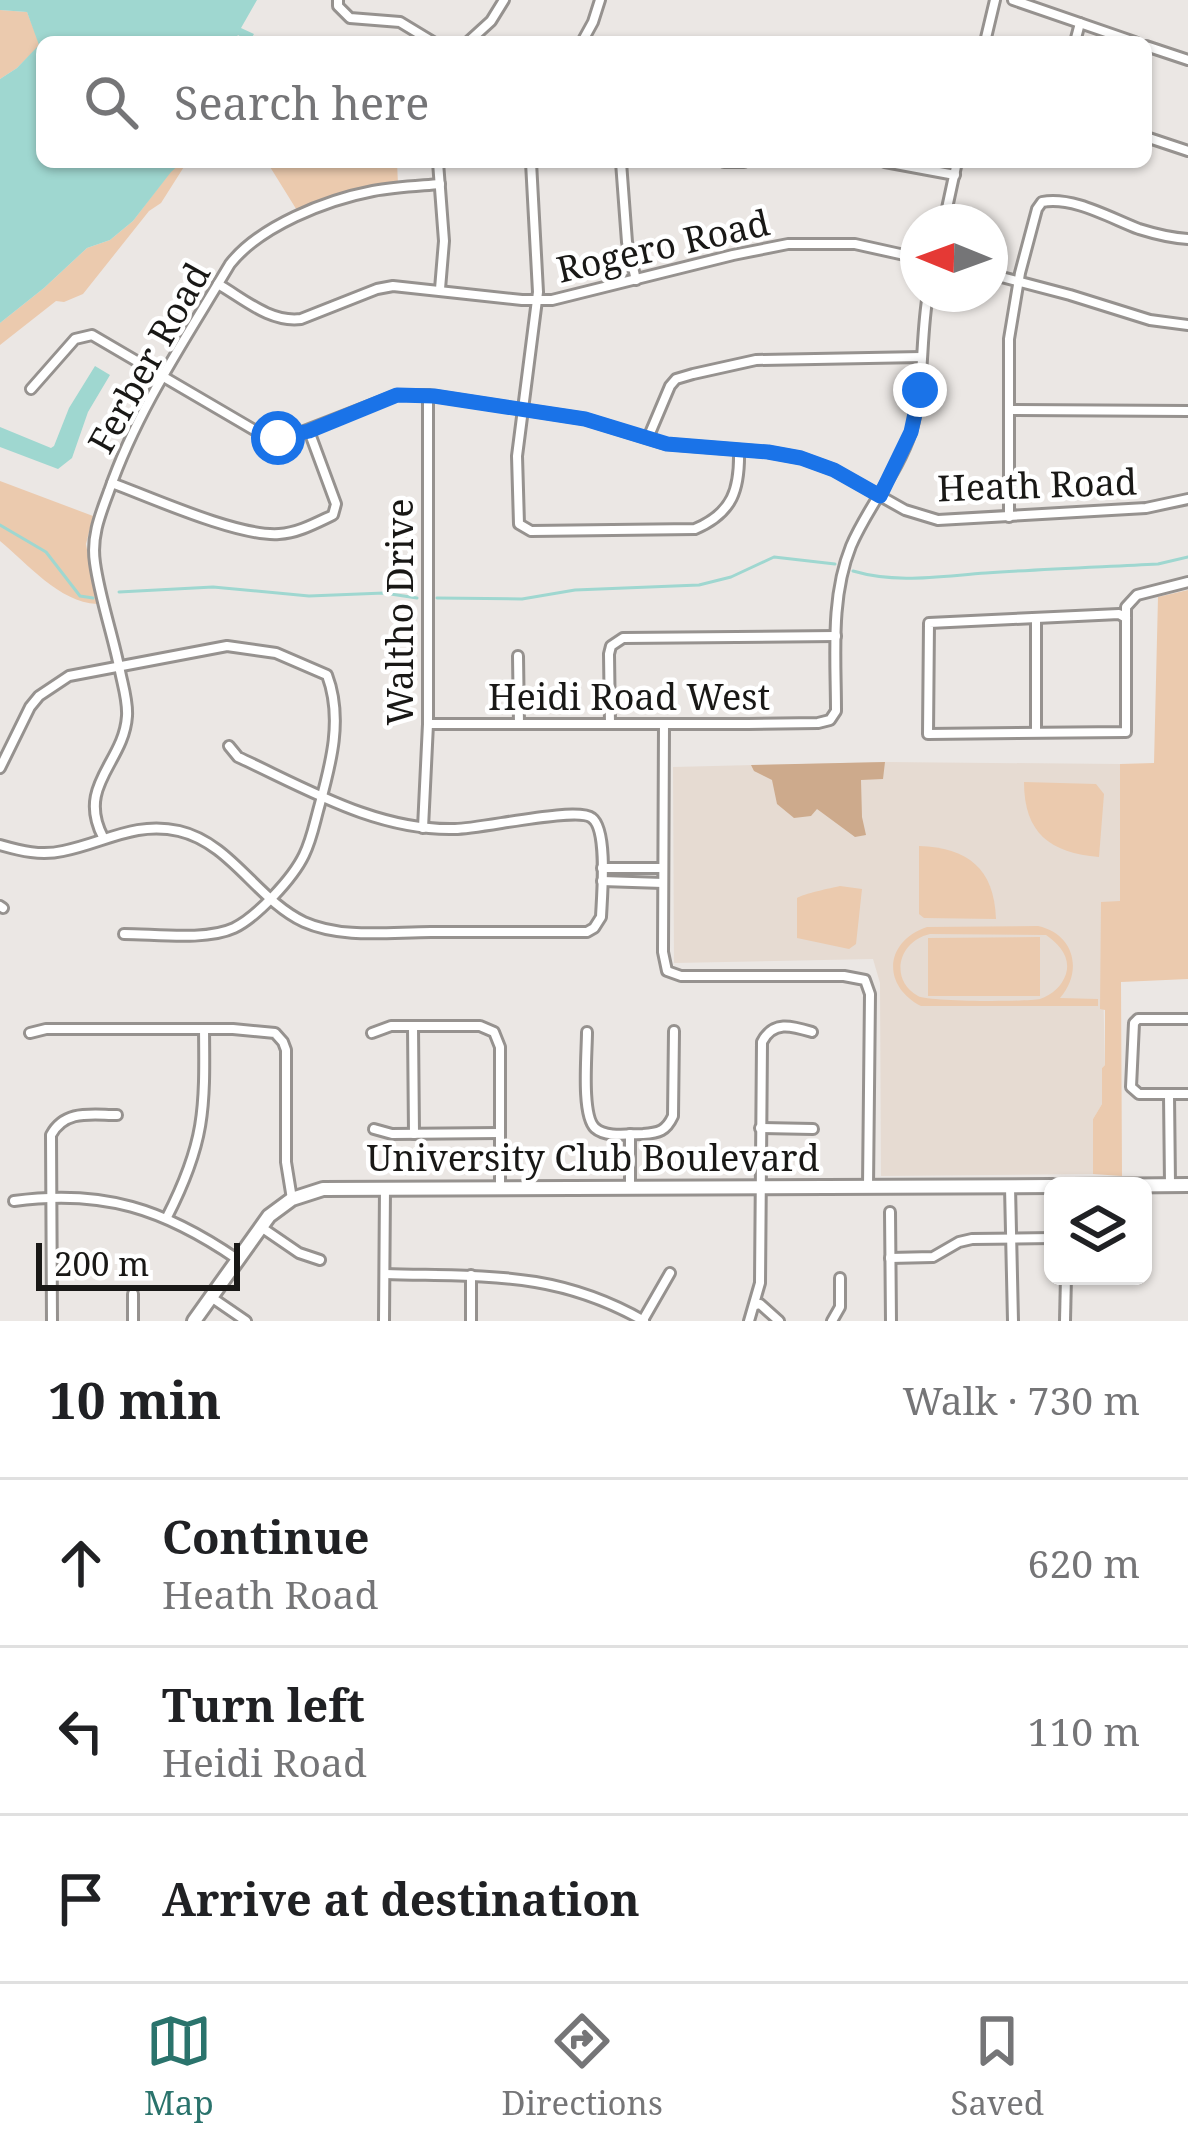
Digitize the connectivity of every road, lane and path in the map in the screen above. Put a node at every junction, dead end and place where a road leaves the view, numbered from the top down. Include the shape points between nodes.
1 (504, 0) edge
2 (600, 0) edge
3 (995, 0) edge
4 (1013, 0) edge
5 (338, 3) edge
6 (1080, 22) junction
7 (424, 36) edge
8 (475, 36) edge
9 (586, 36) edge
10 (986, 36) edge
11 (1076, 36) edge
12 (1118, 36) edge
13 (1152, 48) edge
14 (1188, 60) edge
15 (1152, 139) edge
16 (1188, 151) edge
17 (439, 168) edge
18 (531, 168) edge
19 (621, 168) edge
20 (917, 168) edge
21 (956, 168) edge
22 (955, 175) junction
23 (440, 184) junction
24 (948, 204) edge
25 (1188, 239) edge
26 (900, 254) edge
27 (1008, 278) edge
28 (636, 280) junction
29 (1018, 281) junction
30 (218, 284) junction
31 (440, 289) junction
32 (537, 301) junction
33 (926, 312) edge
34 (1188, 325) edge
35 (922, 358) junction
36 (163, 375) junction
37 (31, 388) dead end
38 (428, 395) junction
39 (522, 408) junction
40 (1009, 410) junction
41 (1188, 411) edge
42 (309, 431) junction
43 (648, 438) junction
44 (740, 450) junction
45 (112, 483) junction
46 (880, 496) junction
47 (1188, 499) edge
48 (1009, 518) junction
49 (1188, 582) edge
50 (1036, 618) junction
51 (1126, 618) junction
52 (836, 635) junction
53 (518, 656) dead end
54 (118, 665) junction
55 (428, 724) junction
56 (519, 724) junction
57 (610, 724) junction
58 (664, 724) junction
59 (1036, 732) junction
60 (229, 746) dead end
61 (0, 768) edge
62 (322, 796) junction
63 (423, 828) junction
64 (104, 837) junction
65 (0, 845) edge
66 (602, 868) junction
67 (663, 868) junction
68 (602, 881) junction
69 (663, 883) junction
70 (268, 899) junction
71 (124, 934) dead end
72 (1188, 1019) edge
73 (413, 1027) junction
74 (204, 1029) junction
75 (674, 1031) dead end
76 (587, 1032) dead end
77 (812, 1032) dead end
78 (30, 1033) dead end
79 (372, 1033) dead end
80 (1188, 1094) edge
81 (1169, 1095) junction
82 (117, 1115) dead end
83 (760, 1128) junction
84 (374, 1129) dead end
85 (813, 1129) dead end
86 (500, 1133) junction
87 (414, 1134) junction
88 (630, 1134) junction
89 (1152, 1185) edge
90 (1170, 1185) junction
91 (1188, 1185) edge
92 (1010, 1186) junction
93 (1044, 1186) edge
94 (630, 1187) junction
95 (760, 1187) junction
96 (868, 1187) junction
97 (385, 1188) junction
98 (500, 1188) junction
99 (51, 1197) junction
100 (292, 1198) junction
101 (14, 1202) dead end
102 (890, 1211) dead end
103 (167, 1217) junction
104 (260, 1227) junction
105 (1012, 1238) junction
106 (1044, 1238) edge
107 (890, 1258) junction
108 (237, 1259) junction
109 (320, 1260) dead end
110 (670, 1273) dead end
111 (385, 1274) junction
112 (472, 1275) junction
113 (840, 1278) dead end
114 (1066, 1285) edge
115 (133, 1294) dead end
116 (211, 1297) junction
117 (755, 1305) junction
118 (52, 1321) edge
119 (133, 1321) edge
120 (194, 1321) edge
121 (246, 1321) edge
122 (384, 1321) edge
123 (471, 1321) edge
124 (644, 1321) edge
125 (749, 1321) edge
126 (778, 1321) edge
127 (832, 1321) edge
128 (891, 1321) edge
129 (1013, 1321) edge
130 (1065, 1321) edge

1 - 8 street
2 - 9 street
3 - 10 street
4 - 6 street
5 - 7 street via 350,18 400,22
6 - 11 street
6 - 12 street
13 - 14 street
15 - 16 street
17 - 23 street
18 - 32 street
19 - 28 street
20 - 22 street
21 - 22 street
22 - 24 street
23 - 30 street, Ferber Road via 339,200 267,231 245,245
23 - 31 street
25 - 29 street via 1042,202
26 - 28 street, Rogero Road via 788,244
27 - 29 street
28 - 32 street, Rogero Road
29 - 34 street
29 - 40 street
30 - 31 street, Rogero Road via 285,320 376,289
30 - 36 street, Ferber Road
31 - 32 street, Rogero Road
32 - 39 street
33 - 35 street
35 - 43 street via 756,360 693,374 670,386
35 - 46 street via 911,432
36 - 37 street, Heath Road via 87,335
36 - 42 street, Heath Road via 267,436
36 - 45 street, Ferber Road
38 - 39 street, Heath Road
38 - 42 street, Heath Road via 397,395
38 - 55 street, Waltho Drive
39 - 43 street, Heath Road
39 - 44 street via 516,484 524,529 695,529 732,500
40 - 41 street
40 - 48 street
42 - 45 street via 335,499 333,515 302,529 267,534 235,527
43 - 44 street, Heath Road
44 - 46 street, Heath Road via 816,463
45 - 54 street, Ferber Road via 94,545
46 - 48 street, Heath Road via 938,520
46 - 52 street via 845,563
47 - 48 street, Heath Road
49 - 51 street via 1137,595
50 - 51 street
50 - 59 street
50 - 59 street via 929,623 928,734
51 - 59 street via 1126,732
52 - 57 street via 623,638 611,646
52 - 58 street, Heidi Road West via 830,720
53 - 56 street
54 - 61 street via 70,676 39,696
54 - 62 street via 239,646 327,675 333,752
54 - 64 street, Ferber Road via 127,710 98,785 95,812
55 - 56 street, Heidi Road West
55 - 63 street, Waltho Drive
56 - 57 street, Heidi Road West
57 - 58 street, Heidi Road West
58 - 67 street
60 - 62 street
62 - 63 street
62 - 70 street via 304,856
63 - 66 street via 582,813 601,833
64 - 65 street via 62,852
64 - 70 street via 156,829 197,837
66 - 67 street
66 - 68 street
67 - 69 street
68 - 69 street
68 - 70 street via 601,916 587,932 330,931
69 - 96 street via 667,971 865,980
70 - 71 street via 217,933
72 - 81 street via 1138,1019 1132,1028 1131,1087
73 - 79 street
73 - 86 street via 480,1025 494,1032
73 - 87 street
74 - 78 street
74 - 100 street via 266,1030 280,1038
74 - 103 street via 201,1131
75 - 88 street via 674,1116 658,1133
76 - 88 street via 587,1114 602,1132
77 - 83 street via 781,1026 764,1037
80 - 81 street
81 - 90 street
82 - 99 street via 60,1121
83 - 85 street
83 - 95 street
84 - 87 street
86 - 87 street
86 - 98 street
88 - 94 street
89 - 90 street
90 - 91 street
92 - 93 street, University Club Boulevard
92 - 96 street, University Club Boulevard
92 - 105 street
94 - 95 street, University Club Boulevard
94 - 98 street, University Club Boulevard
95 - 96 street, University Club Boulevard
95 - 117 street
97 - 98 street, University Club Boulevard
97 - 100 street, University Club Boulevard
97 - 111 street
99 - 101 street
99 - 103 street via 117,1202
99 - 118 street
100 - 104 street
102 - 107 street
103 - 108 street
104 - 108 street
104 - 109 street
105 - 106 street
105 - 107 street
105 - 129 street
107 - 128 street
108 - 116 street
110 - 124 street
111 - 112 street
111 - 122 street
112 - 123 street
112 - 124 street via 564,1286
113 - 127 street
114 - 130 street
115 - 119 street
116 - 120 street
116 - 121 street
117 - 125 street
117 - 126 street

